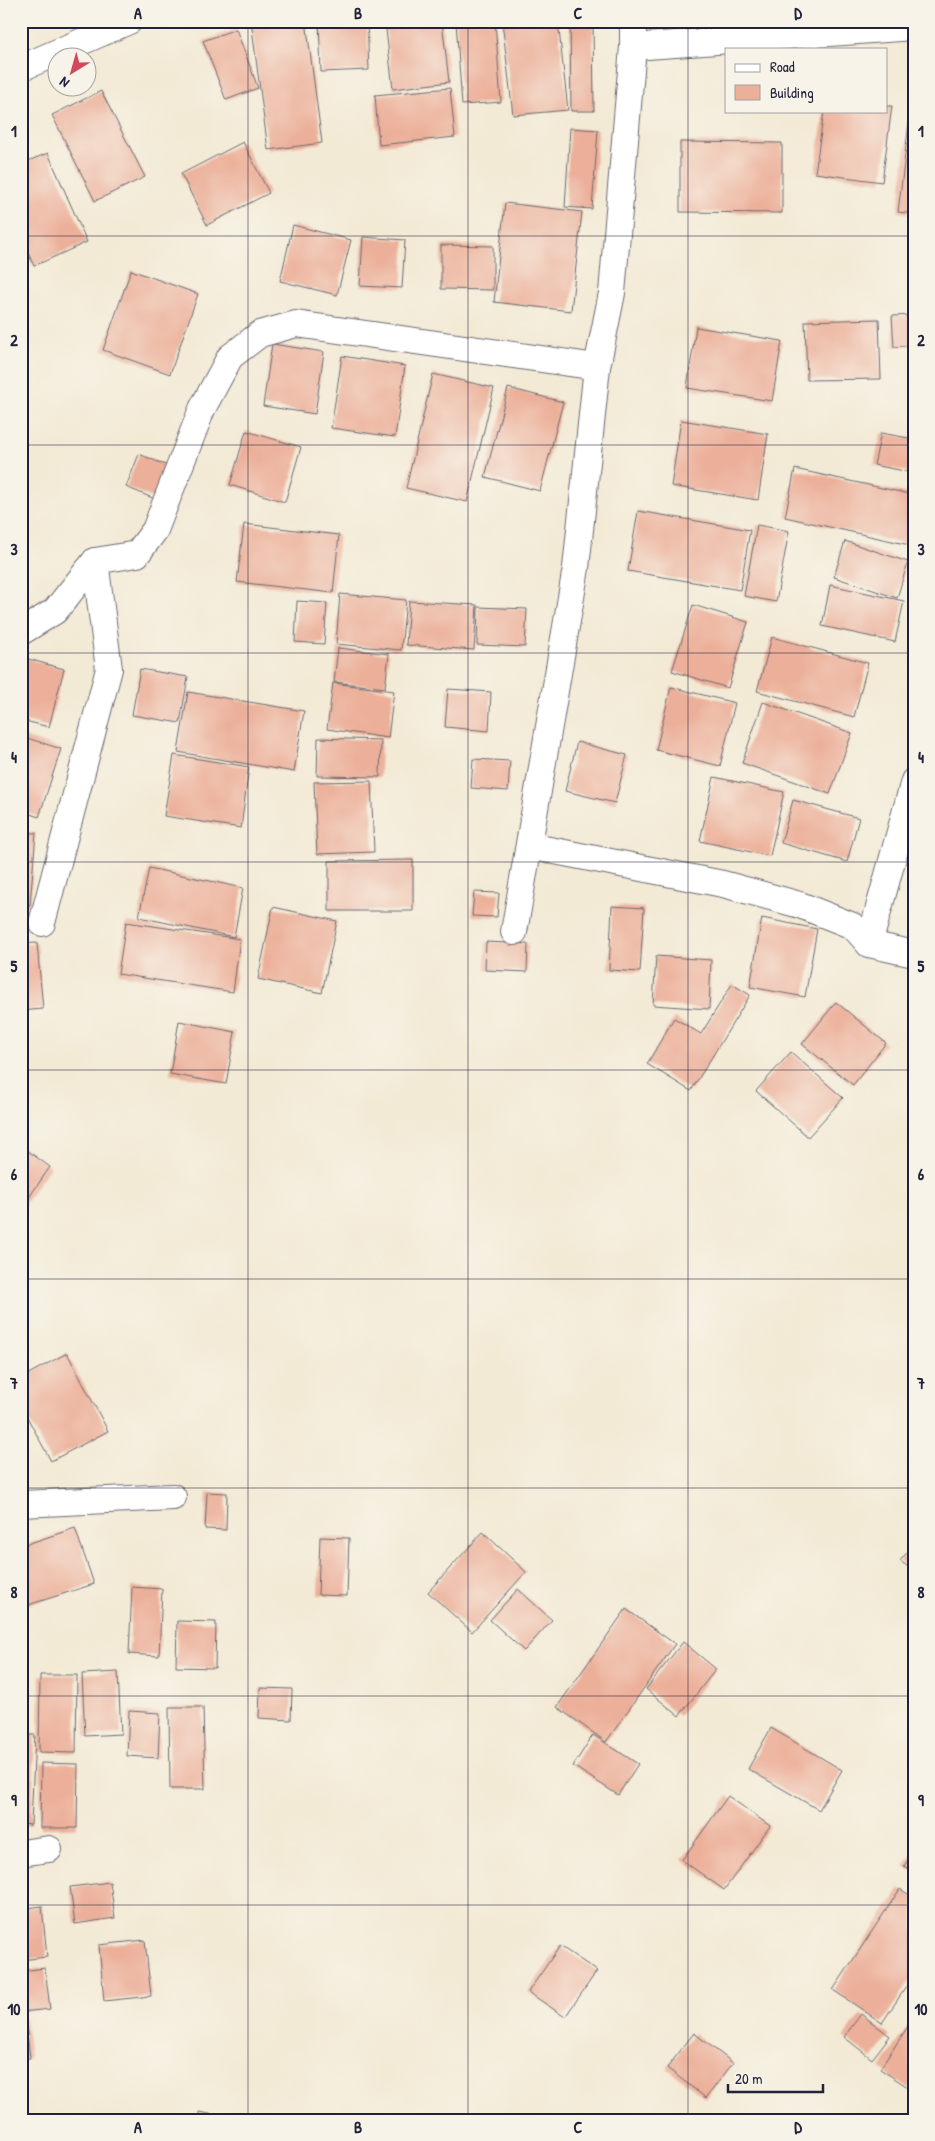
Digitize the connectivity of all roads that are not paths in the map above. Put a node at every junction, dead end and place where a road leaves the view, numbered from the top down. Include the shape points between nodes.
1 (129, 21) edge
2 (633, 21) edge
3 (914, 27) edge
4 (633, 47) junction
5 (21, 68) edge
6 (597, 367) junction
7 (95, 561) junction
8 (21, 632) edge
9 (914, 782) edge
10 (529, 846) junction
11 (42, 923) dead end
12 (514, 932) dead end
13 (869, 944) junction
14 (914, 954) edge
15 (173, 1497) dead end
16 (21, 1504) edge
17 (49, 1849) dead end
18 (21, 1853) edge

1 - 5 street
2 - 4 street
3 - 4 street
4 - 6 street via 612,293
6 - 7 street via 296,324 260,334 230,357 202,409 155,530 137,554
6 - 10 street via 576,568
7 - 8 street via 54,611
7 - 11 street via 108,669
9 - 13 street
10 - 12 street
10 - 13 street via 723,884 800,905 853,926
13 - 14 street
15 - 16 street
17 - 18 street

